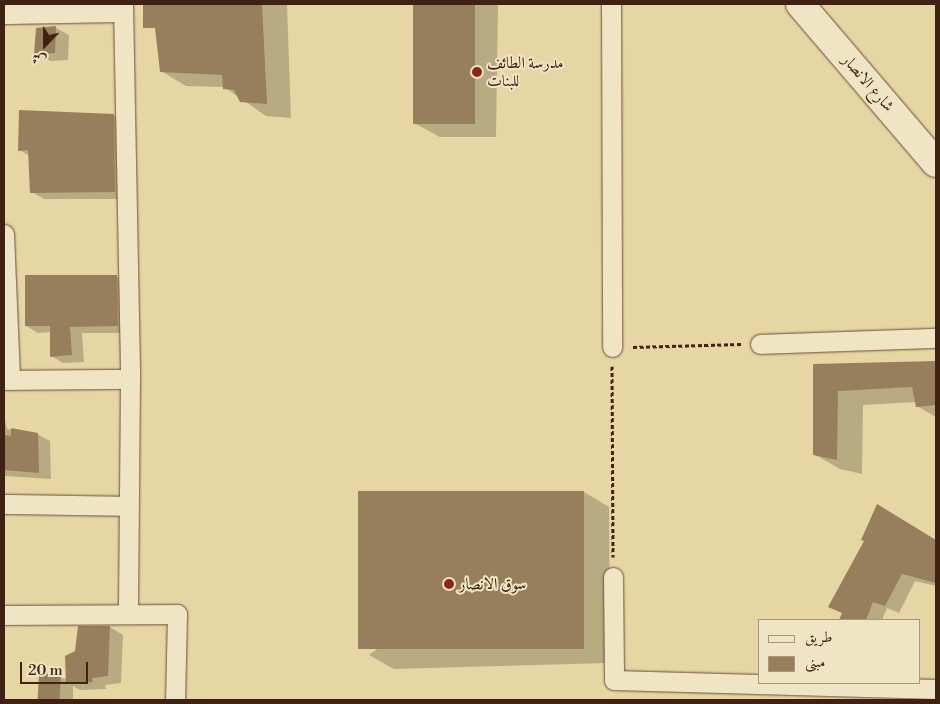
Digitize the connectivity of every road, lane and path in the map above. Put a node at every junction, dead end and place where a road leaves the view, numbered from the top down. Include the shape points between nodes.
1 (611, 4) edge
2 (800, 4) edge
3 (123, 8) edge
4 (4, 14) edge
5 (936, 163) edge
6 (4, 234) edge
7 (936, 338) edge
8 (760, 344) joint
9 (612, 347) junction
10 (130, 379) junction
11 (7, 380) edge
12 (4, 504) edge
13 (127, 506) junction
14 (613, 577) joint
15 (128, 614) junction
16 (4, 615) edge
17 (936, 689) edge
18 (175, 700) edge

1 - 9 street
2 - 5 street, شارع الانصار
3 - 4 street
3 - 10 street
6 - 11 street
7 - 8 street
8 - 9 path
9 - 14 path
10 - 11 street
10 - 13 street
12 - 13 street
13 - 15 street
14 - 17 street via 614,680
15 - 16 street
15 - 18 street via 176,614

